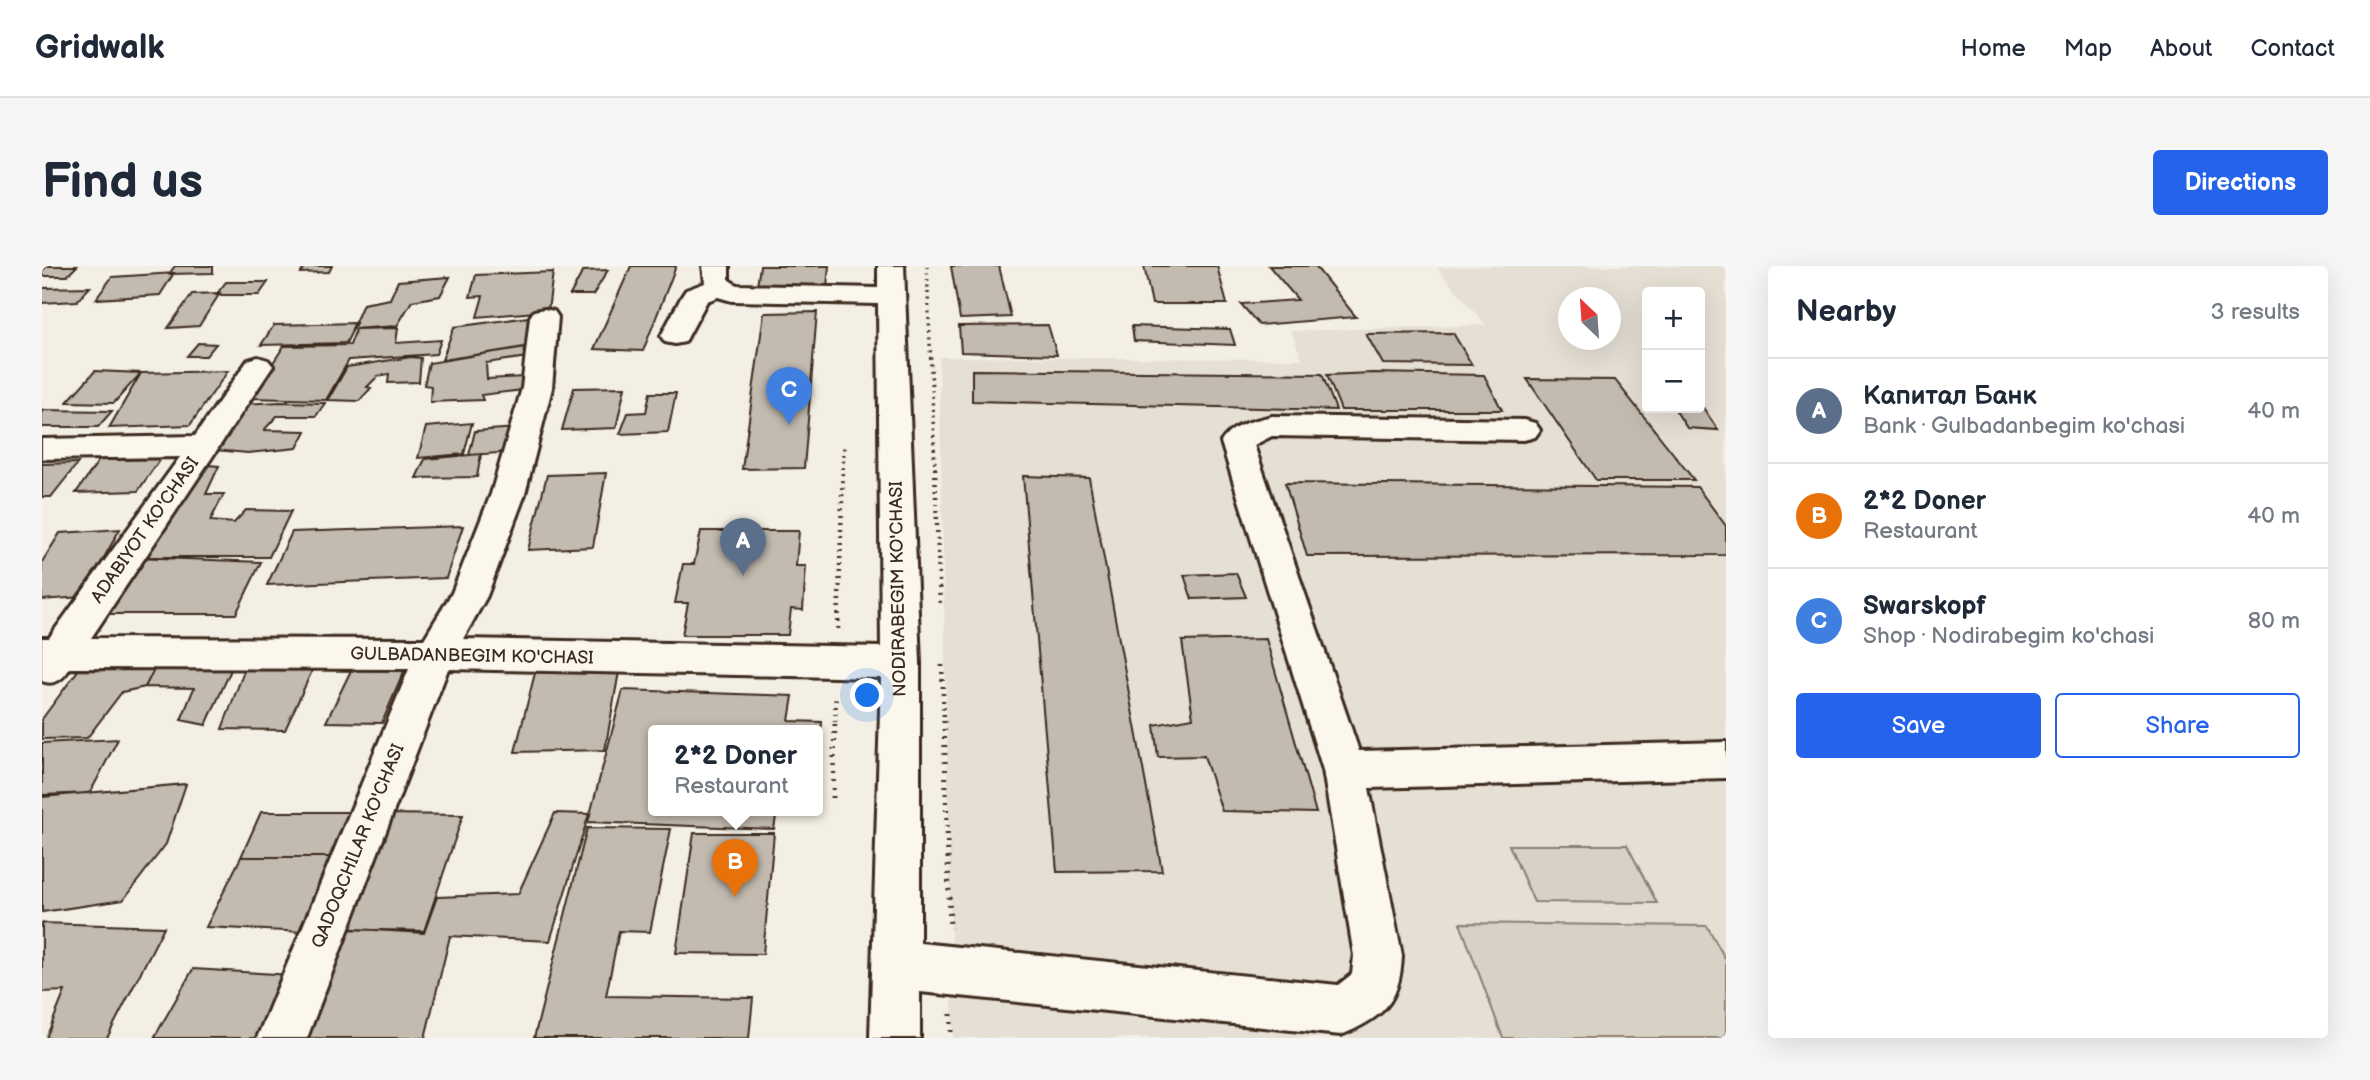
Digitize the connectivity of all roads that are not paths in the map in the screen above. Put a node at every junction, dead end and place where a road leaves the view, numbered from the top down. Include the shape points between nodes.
1 (717, 276) edge
2 (891, 281) edge
3 (544, 317) dead end
4 (676, 336) dead end
5 (258, 366) dead end
6 (1524, 430) dead end
7 (204, 446) junction
8 (42, 449) edge
9 (435, 654) junction
10 (48, 661) edge
11 (901, 663) junction
12 (1726, 760) edge
13 (1344, 770) junction
14 (897, 965) junction
15 (282, 1038) edge
16 (895, 1038) edge

1 - 2 street via 732,293
1 - 4 street via 696,296
2 - 11 street, NODIRABEGIM KO'CHASI
3 - 9 street, QADOQCHILAR KO'CHASI via 537,388 508,495 469,596
5 - 7 street
6 - 13 street via 1272,426 1252,431 1237,442
7 - 8 street, ADABIYOT KO'CHASI
7 - 10 street, ADABIYOT KO'CHASI
9 - 10 street, GULBADANBEGIM KO'CHASI
9 - 11 street, GULBADANBEGIM KO'CHASI
9 - 15 street, QADOQCHILAR KO'CHASI
11 - 14 street, NODIRABEGIM KO'CHASI
12 - 13 street
13 - 14 street via 1378,956 1377,979 1364,1000 1340,1010
14 - 16 street, NODIRABEGIM KO'CHASI

